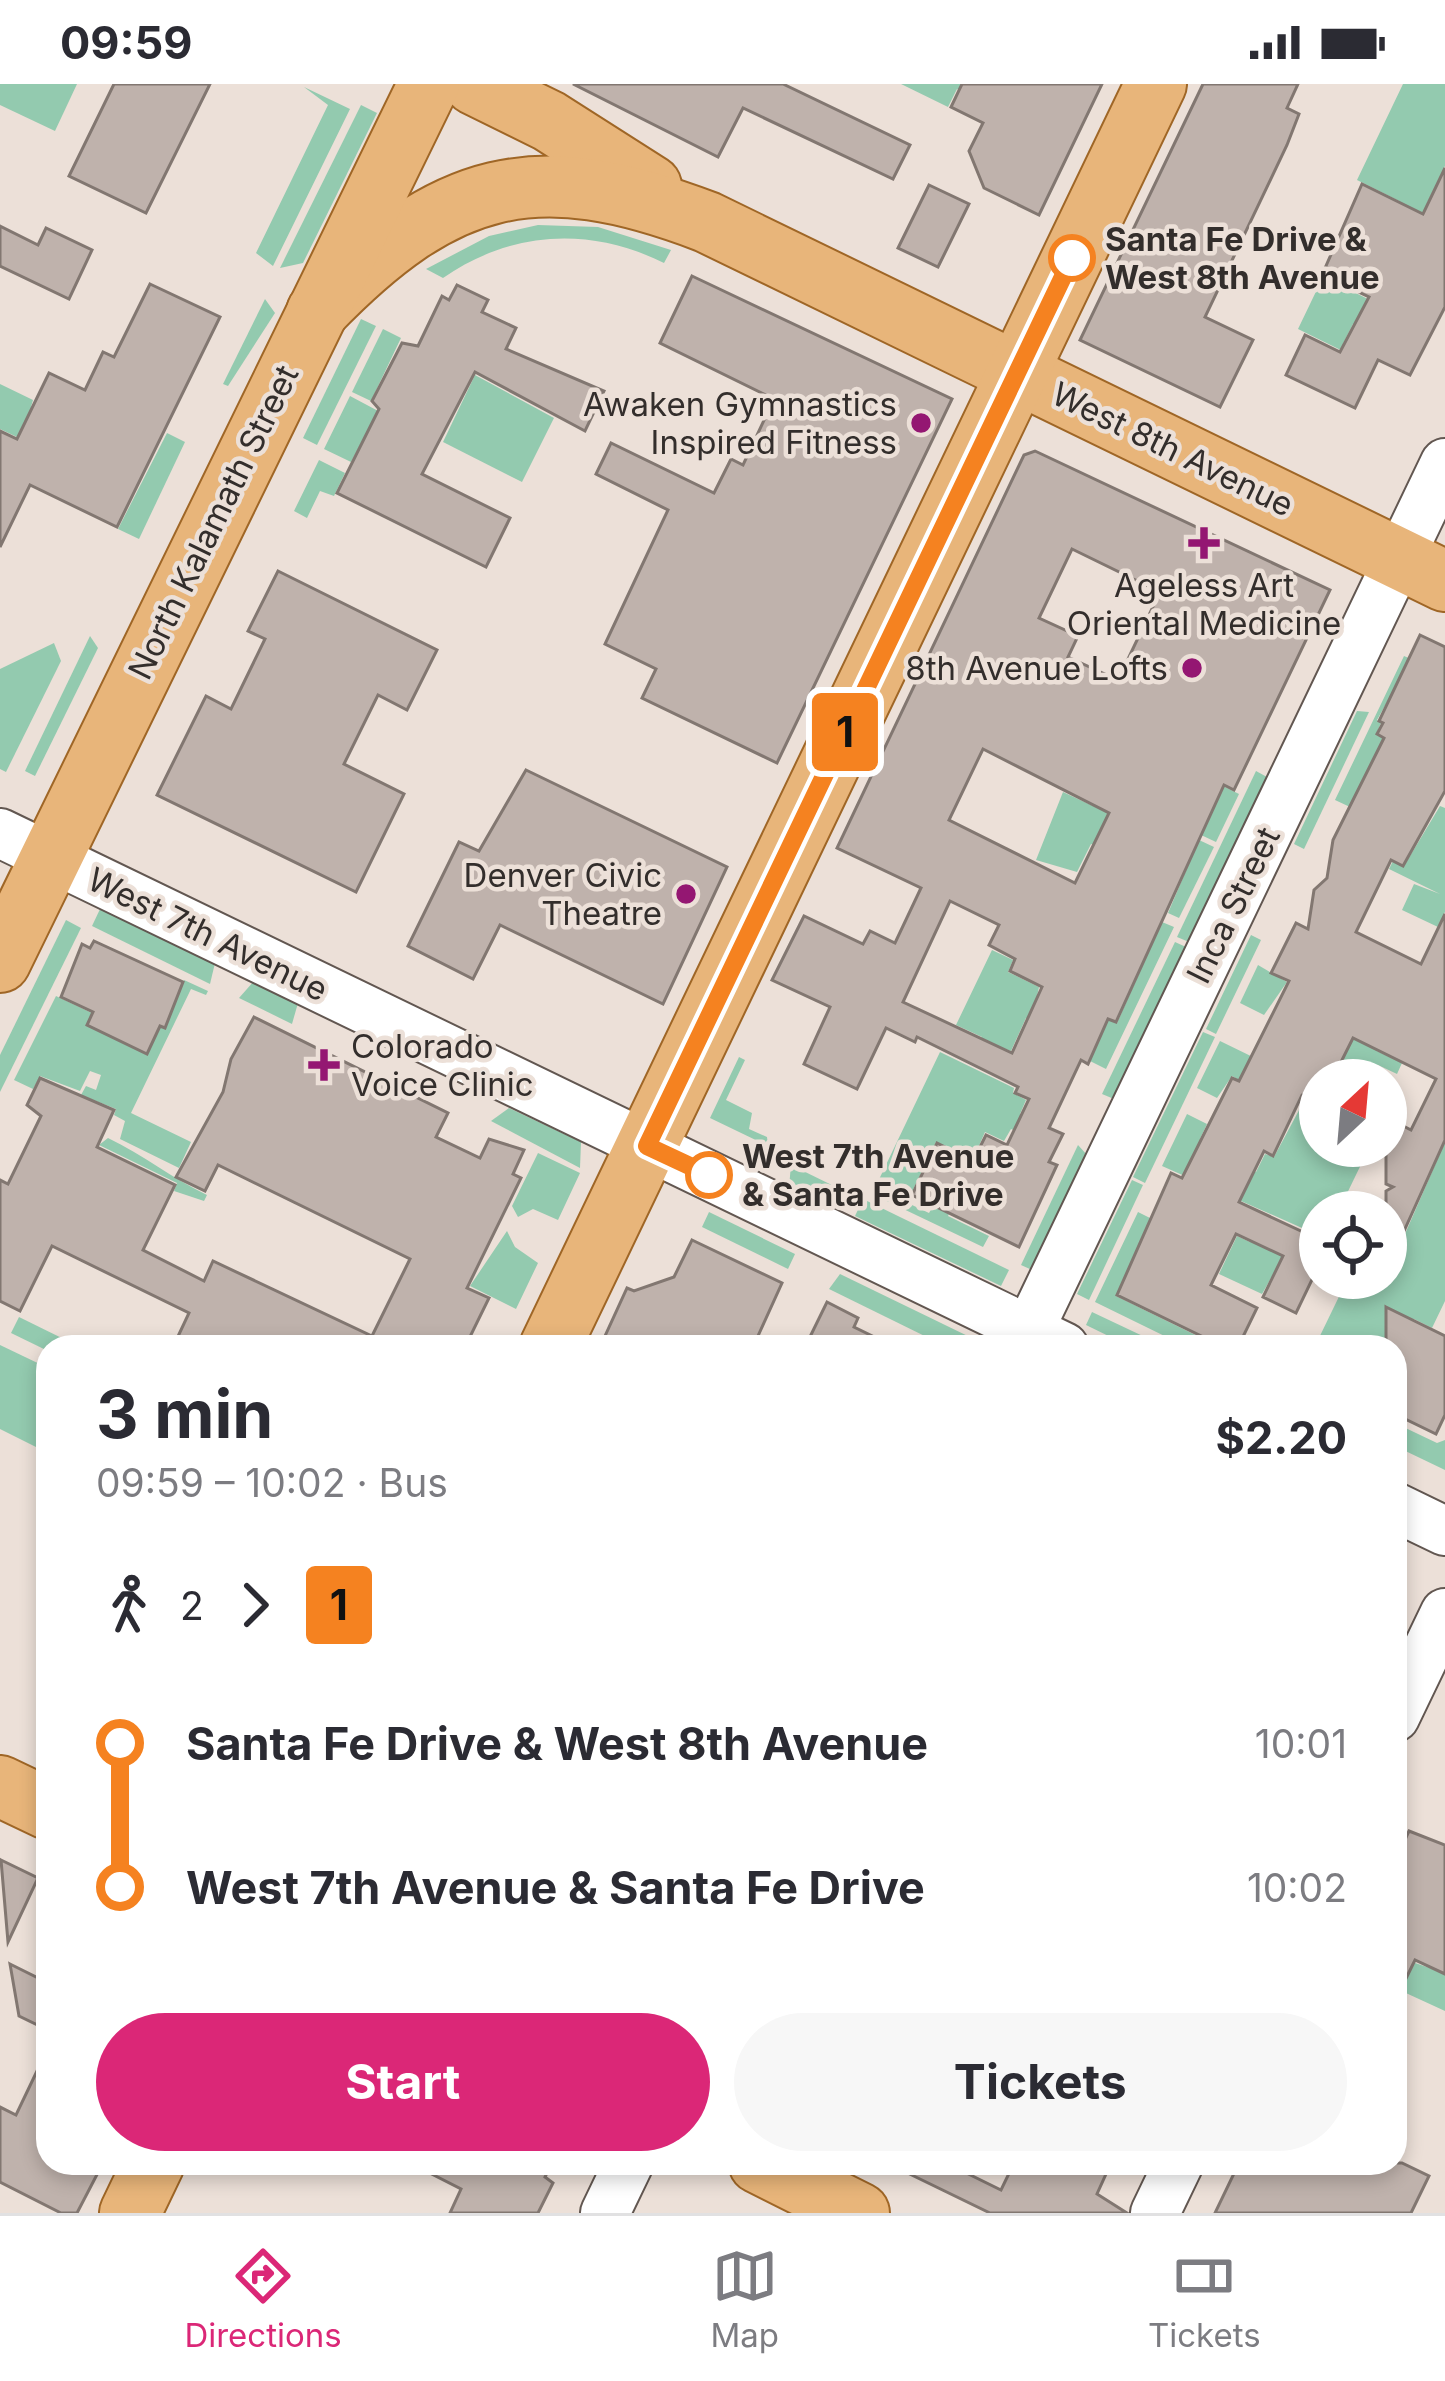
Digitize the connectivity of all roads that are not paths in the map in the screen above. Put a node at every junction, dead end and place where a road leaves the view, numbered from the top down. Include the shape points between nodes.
1 (430, 84) edge
2 (474, 84) edge
3 (1156, 84) edge
4 (707, 222) junction
5 (317, 312) junction
6 (1017, 373) junction
7 (1445, 463) edge
8 (1422, 570) edge
9 (25, 845) edge
10 (0, 962) edge
11 (647, 1146) junction
12 (556, 1335) edge
13 (1024, 1335) edge
14 (1041, 1335) edge
15 (1407, 1513) edge
16 (1445, 1531) edge
17 (1445, 1613) edge
18 (1407, 1692) edge
19 (0, 1786) edge
20 (36, 1804) edge
21 (148, 2175) edge
22 (623, 2175) edge
23 (783, 2175) edge
24 (1173, 2175) edge
25 (130, 2213) edge
26 (605, 2213) edge
27 (859, 2213) edge
28 (1154, 2213) edge

1 - 5 main road, North Kalamath Street
2 - 4 main road, West 8th Avenue via 549,121
3 - 6 main road
4 - 5 main road, West 8th Avenue via 584,186 501,190 417,225
4 - 6 main road, West 8th Avenue
5 - 9 main road, North Kalamath Street
6 - 8 main road, West 8th Avenue
6 - 11 main road
7 - 8 street, Inca Street
8 - 14 street, Inca Street
9 - 10 main road, North Kalamath Street
9 - 11 street, West 7th Avenue
11 - 12 main road
11 - 13 street, West 7th Avenue
15 - 16 street
17 - 18 street
19 - 20 main road
21 - 25 main road
22 - 26 street
23 - 27 main road
24 - 28 street

